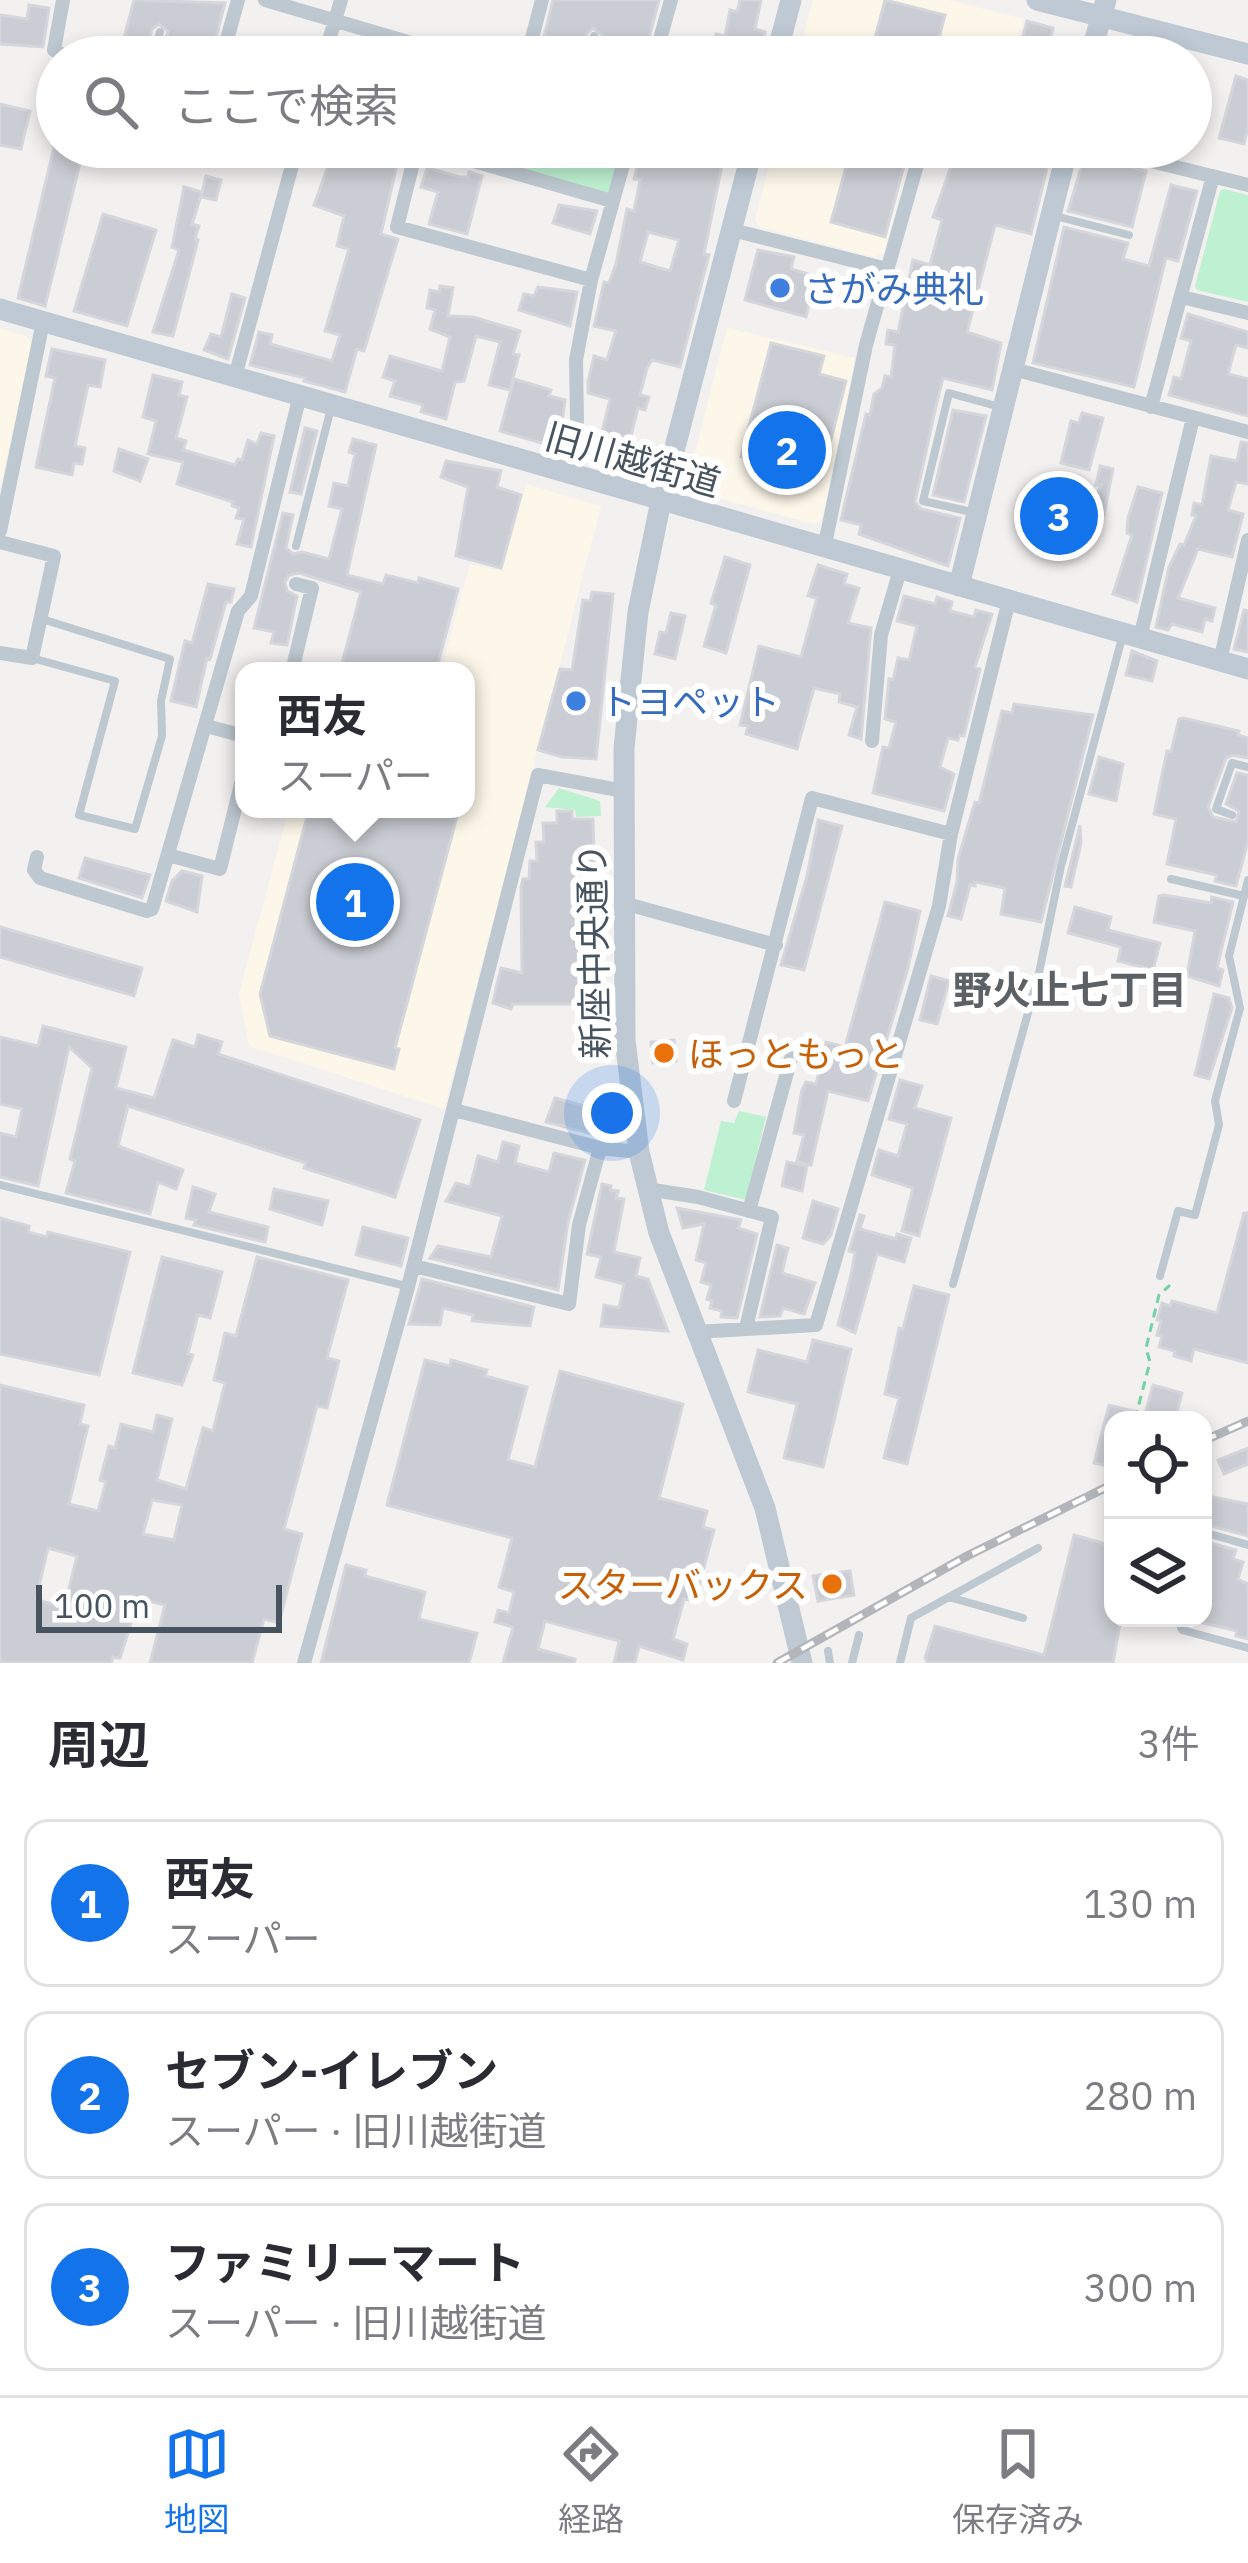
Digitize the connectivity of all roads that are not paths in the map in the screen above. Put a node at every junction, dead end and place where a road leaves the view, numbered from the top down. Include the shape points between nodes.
1 (63, 0) edge
2 (238, 0) edge
3 (266, 0) edge
4 (341, 0) edge
5 (542, 0) edge
6 (671, 0) edge
7 (791, 0) edge
8 (1037, 0) edge
9 (1103, 8) edge
10 (335, 20) junction
11 (160, 32) dead end
12 (57, 36) edge
13 (159, 36) edge
14 (228, 36) edge
15 (330, 36) edge
16 (385, 36) edge
17 (533, 36) edge
18 (661, 36) edge
19 (782, 36) edge
20 (1191, 36) edge
21 (1212, 43) edge
22 (1248, 54) edge
23 (291, 168) edge
24 (415, 168) edge
25 (495, 168) edge
26 (622, 168) edge
27 (748, 168) edge
28 (916, 168) edge
29 (1063, 168) edge
30 (1180, 168) edge
31 (1213, 176) junction
32 (1248, 185) edge
33 (612, 201) junction
34 (1051, 215) junction
35 (732, 230) junction
36 (1129, 235) dead end
37 (887, 269) junction
38 (591, 280) junction
39 (1182, 297) junction
40 (0, 309) edge
41 (1248, 313) edge
42 (43, 322) junction
43 (1013, 370) junction
44 (235, 377) junction
45 (299, 395) junction
46 (332, 405) junction
47 (1151, 407) junction
48 (1003, 408) junction
49 (1193, 418) junction
50 (1248, 432) edge
51 (570, 474) junction
52 (661, 501) junction
53 (977, 513) junction
54 (0, 531) edge
55 (1248, 540) edge
56 (0, 542) edge
57 (296, 547) dead end
58 (824, 549) junction
59 (899, 569) junction
60 (296, 584) dead end
61 (959, 586) junction
62 (1009, 600) junction
63 (40, 619) junction
64 (1132, 636) junction
65 (0, 653) edge
66 (32, 658) junction
67 (1220, 661) junction
68 (294, 662) edge
69 (1248, 669) edge
70 (206, 726) junction
71 (235, 734) edge
72 (872, 741) dead end
73 (1248, 767) edge
74 (624, 791) junction
75 (235, 808) edge
76 (1232, 814) dead end
77 (951, 834) junction
78 (168, 855) junction
79 (37, 857) dead end
80 (1171, 879) dead end
81 (1248, 880) edge
82 (1244, 896) junction
83 (623, 903) junction
84 (776, 945) junction
85 (791, 1058) dead end
86 (734, 1101) dead end
87 (454, 1110) junction
88 (599, 1148) junction
89 (638, 1152) junction
90 (0, 1185) edge
91 (647, 1189) junction
92 (749, 1211) junction
93 (414, 1266) junction
94 (1160, 1276) dead end
95 (953, 1284) dead end
96 (408, 1287) junction
97 (746, 1328) junction
98 (695, 1332) junction
99 (1212, 1535) edge
100 (1248, 1545) edge
101 (1038, 1548) dead end
102 (949, 1597) junction
103 (1022, 1618) dead end
104 (1181, 1627) edge
105 (859, 1635) dead end
106 (1248, 1648) edge
107 (828, 1652) dead end
108 (304, 1663) edge
109 (802, 1663) edge
110 (830, 1663) edge
111 (852, 1663) edge
112 (900, 1663) edge

1 - 12 street
2 - 14 street
3 - 10 street
4 - 10 street
5 - 17 street
6 - 18 street
7 - 19 street
8 - 9 street
9 - 20 street
10 - 15 street
10 - 16 street
11 - 13 lane
21 - 22 street
23 - 44 street
24 - 38 street via 397,227
25 - 33 street
26 - 33 street
27 - 35 street, 新座中央通り
28 - 37 street
29 - 34 street
30 - 31 street
31 - 32 street
31 - 39 street
33 - 38 street
34 - 36 lane
34 - 43 street
35 - 37 street
35 - 52 street, 新座中央通り
37 - 58 street
38 - 51 street via 576,360
39 - 41 street
39 - 47 street
40 - 42 street, 旧川越街道
42 - 44 street, 旧川越街道
42 - 54 street
43 - 47 street
43 - 48 street
44 - 45 street, 旧川越街道
45 - 46 street, 旧川越街道
45 - 70 street via 251,596 238,611
46 - 51 street, 旧川越街道
46 - 57 lane
47 - 49 street
48 - 53 street
48 - 53 lane via 949,393 922,501
49 - 50 street
49 - 64 street
51 - 52 street, 旧川越街道
52 - 58 street, 旧川越街道
52 - 74 street, 新座中央通り via 632,658
53 - 61 street
55 - 67 street
56 - 63 street via 54,556
58 - 59 street, 旧川越街道
59 - 61 street, 旧川越街道
59 - 72 street via 881,635
60 - 68 street via 312,588
61 - 62 street, 旧川越街道
62 - 64 street, 旧川越街道
62 - 77 street
63 - 66 street
63 - 66 lane via 170,659 162,736 135,829 79,815 115,681
64 - 67 street, 旧川越街道
64 - 95 lane via 1061,866
65 - 66 street
67 - 69 street, 旧川越街道
70 - 71 street
70 - 78 street
73 - 76 lane via 1232,763 1216,809
74 - 83 street, 新座中央通り
74 - 87 street via 538,775
75 - 78 street via 220,869
77 - 84 street via 812,798
77 - 97 street via 939,906 816,1325
78 - 79 street via 147,910 40,878
80 - 82 lane
81 - 82 lane
82 - 94 lane via 1229,956 1240,1008 1215,1101 1219,1125 1195,1215 1178,1211
83 - 84 street
83 - 89 street, 新座中央通り via 625,1040
84 - 86 street
85 - 92 street
87 - 88 street
87 - 93 street
88 - 89 street
88 - 93 street via 569,1304
89 - 91 street, 新座中央通り
90 - 96 lane
91 - 92 street
91 - 98 street, 新座中央通り
92 - 97 street via 772,1217
93 - 96 street
96 - 108 street
97 - 98 street
98 - 109 street, 新座中央通り via 765,1508
99 - 100 lane
101 - 102 lane
102 - 103 lane
102 - 112 lane via 910,1618
104 - 106 lane
105 - 111 lane
107 - 110 lane

